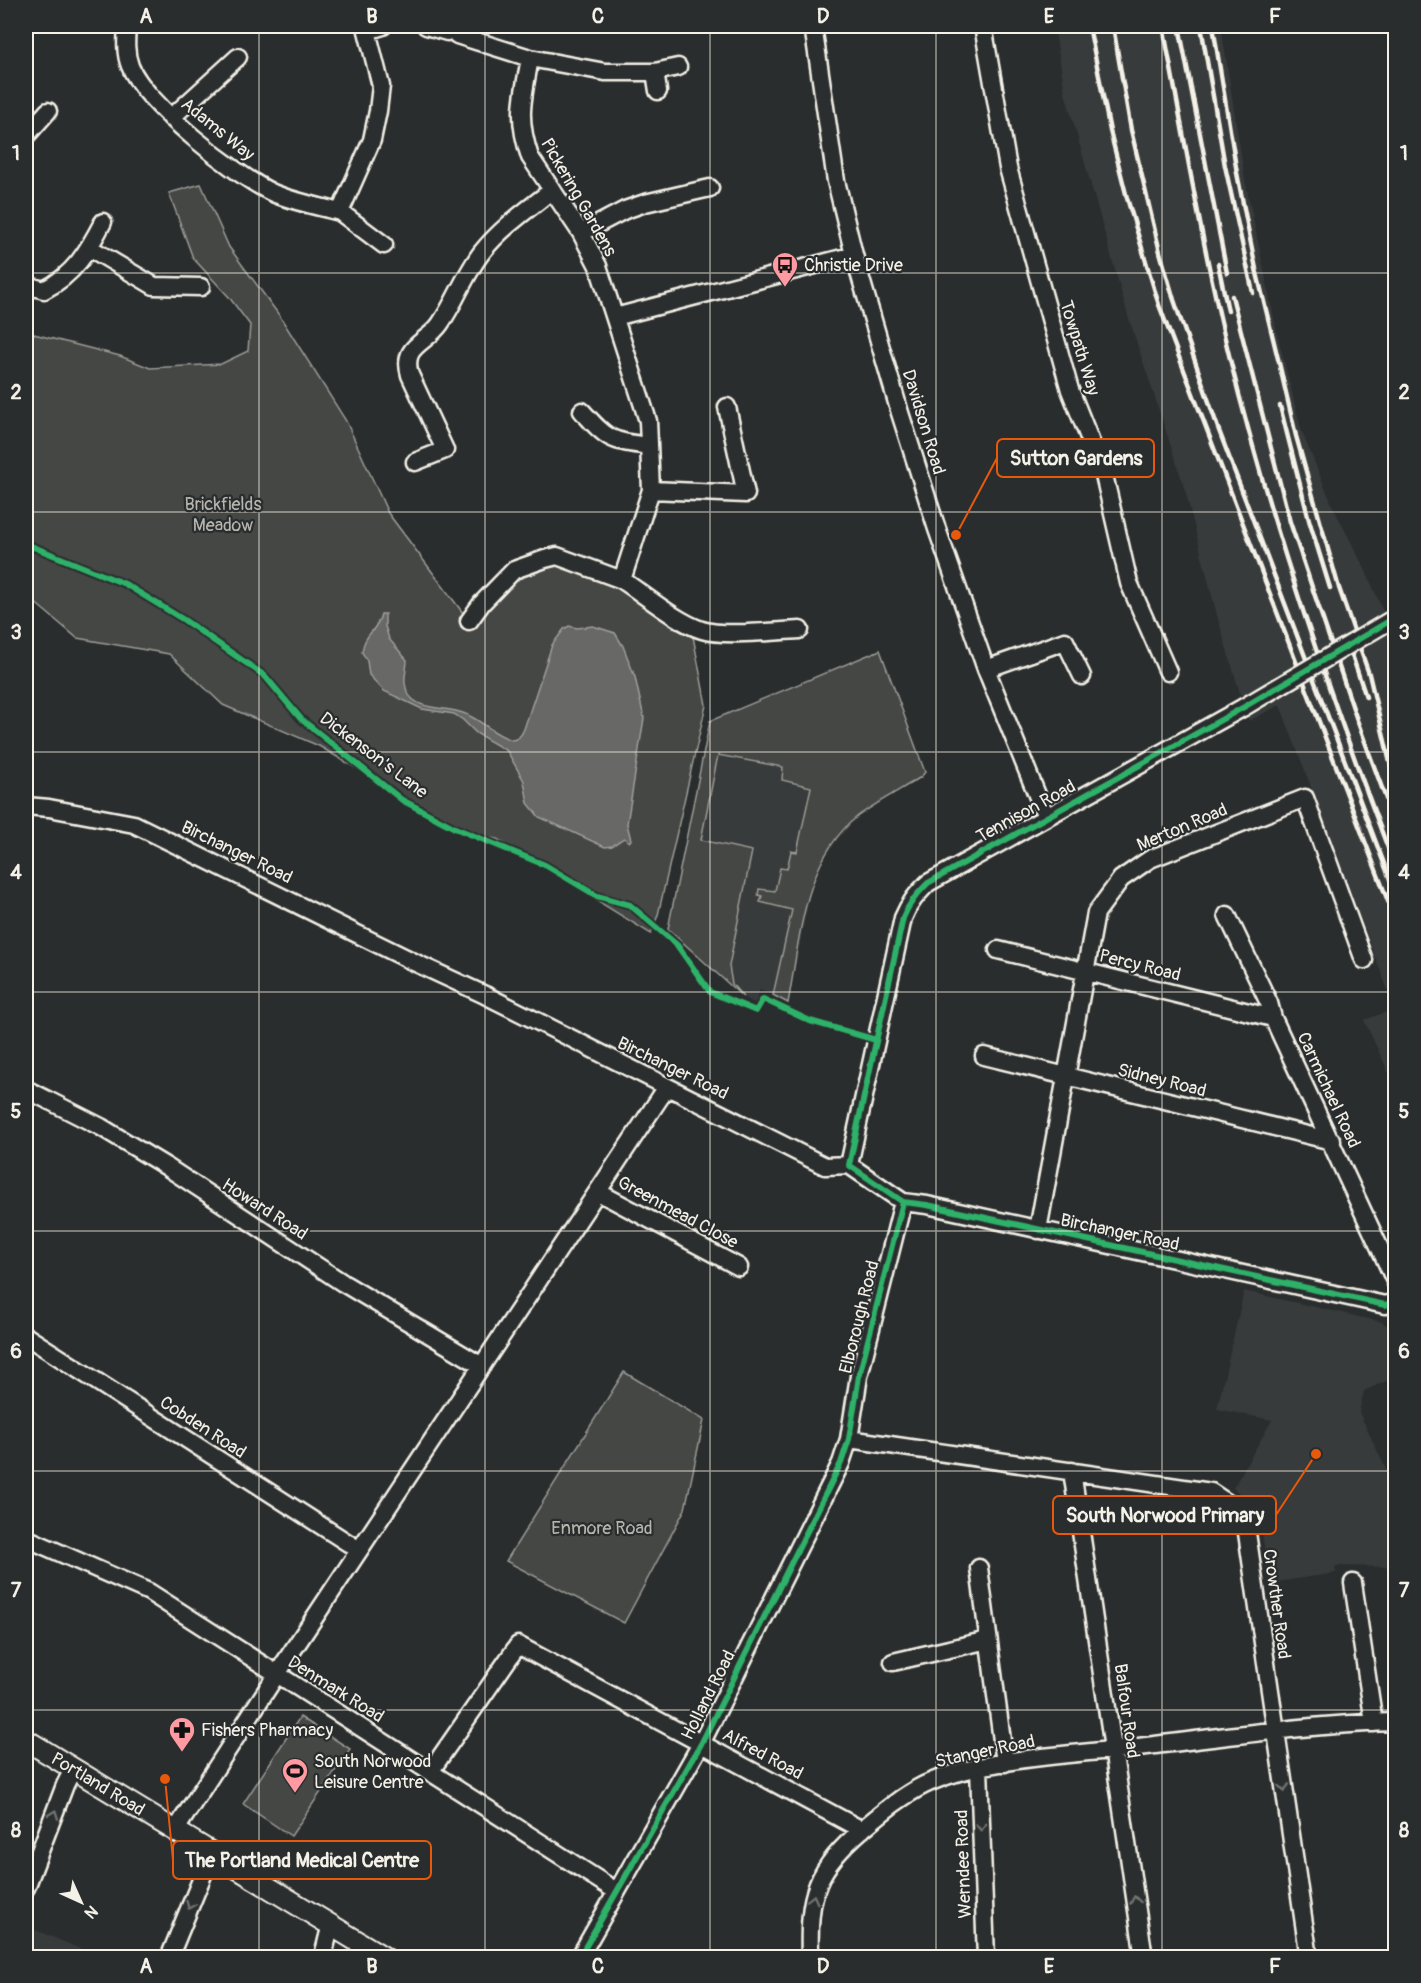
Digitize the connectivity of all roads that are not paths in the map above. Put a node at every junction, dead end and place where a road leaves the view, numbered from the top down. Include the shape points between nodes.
1 (128, 26) edge
2 (383, 26) edge
3 (426, 26) edge
4 (813, 26) edge
5 (983, 26) edge
6 (238, 57) dead end
7 (530, 58) junction
8 (678, 67) dead end
9 (655, 72) junction
10 (657, 91) dead end
11 (48, 111) dead end
12 (171, 118) junction
13 (26, 136) edge
14 (710, 188) dead end
15 (551, 190) junction
16 (340, 212) junction
17 (103, 222) dead end
18 (581, 233) junction
19 (384, 245) dead end
20 (90, 248) junction
21 (854, 255) junction
22 (26, 285) edge
23 (201, 287) dead end
24 (615, 317) junction
25 (727, 407) dead end
26 (582, 411) dead end
27 (649, 446) junction
28 (415, 462) dead end
29 (651, 490) junction
30 (622, 580) junction
31 (1393, 618) edge
32 (469, 621) dead end
33 (800, 630) dead end
34 (986, 669) junction
35 (1168, 672) dead end
36 (1082, 676) dead end
37 (26, 806) edge
38 (1046, 817) junction
39 (1227, 915) dead end
40 (998, 950) dead end
41 (1364, 960) dead end
42 (1084, 972) junction
43 (1274, 1018) junction
44 (984, 1056) dead end
45 (1065, 1077) junction
46 (668, 1087) junction
47 (26, 1089) edge
48 (1332, 1141) junction
49 (849, 1165) junction
50 (598, 1191) junction
51 (903, 1202) junction
52 (1038, 1230) junction
53 (739, 1267) dead end
54 (1395, 1283) edge
55 (1395, 1302) edge
56 (26, 1336) edge
57 (482, 1366) junction
58 (849, 1439) junction
59 (1072, 1471) junction
60 (26, 1538) edge
61 (359, 1550) junction
62 (979, 1568) dead end
63 (1353, 1583) dead end
64 (988, 1640) junction
65 (893, 1662) dead end
66 (277, 1674) junction
67 (1395, 1722) edge
68 (1374, 1723) junction
69 (1275, 1730) junction
70 (26, 1740) edge
71 (701, 1744) junction
72 (1113, 1750) junction
73 (1005, 1763) junction
74 (980, 1768) junction
75 (73, 1769) junction
76 (430, 1772) junction
77 (862, 1830) junction
78 (175, 1831) junction
79 (212, 1853) junction
80 (26, 1888) edge
81 (616, 1891) junction
82 (332, 1926) junction
83 (324, 1952) edge
84 (169, 1958) edge
85 (385, 1958) edge
86 (579, 1958) edge
87 (810, 1958) edge
88 (986, 1958) edge
89 (1144, 1958) edge
90 (1309, 1958) edge

1 - 12 street, Adams Way via 125,46 132,70 141,87
2 - 16 street via 367,31 381,86 372,140
3 - 7 street
4 - 21 street, Davidson Road via 836,182
5 - 35 street, Towpath Way via 1008,168 1070,390 1104,475 1129,583
6 - 12 street
7 - 9 street via 605,72
7 - 15 street, Pickering Gardens via 522,129 530,157
8 - 9 street
9 - 10 street
11 - 13 street
12 - 16 street, Adams Way via 210,151 274,193
14 - 18 street via 645,203
15 - 18 street, Pickering Gardens
15 - 28 street via 493,240 439,327 410,353 406,363 410,375 445,450
16 - 19 street, Adams Way
17 - 20 street
18 - 24 street, Pickering Gardens via 598,267
20 - 22 street via 78,266 55,285 44,290
20 - 23 street via 154,286
21 - 24 street
21 - 34 street, Davidson Road via 913,455
24 - 27 street via 648,421
25 - 29 street via 747,494
26 - 27 street via 613,440
27 - 29 street
29 - 30 street
30 - 32 street via 557,556 544,559 514,570
30 - 33 street via 702,630
31 - 38 street, Tennison Road, bridge
34 - 36 street via 1065,641
34 - 38 street, Davidson Road
37 - 46 street, Birchanger Road via 134,824
38 - 49 street, Tennison Road via 928,883 909,904
39 - 43 street, Carmichael Road
40 - 42 street, Percy Road
41 - 42 street, Merton Road via 1305,798 1150,859 1121,879 1096,913
42 - 43 street, Percy Road
42 - 45 street, Merton Road
43 - 48 street, Carmichael Road
44 - 45 street, Sidney Road
45 - 48 street, Sidney Road
45 - 52 street, Merton Road
46 - 49 street, Birchanger Road via 825,1167
46 - 50 street
47 - 57 street, Howard Road via 101,1127 167,1167 343,1283
48 - 54 street, Carmichael Road
49 - 51 street, Birchanger Road
50 - 53 street, Greenmead Close
50 - 57 street
51 - 52 street, Birchanger Road
51 - 58 street, Elborough Road via 859,1376
52 - 55 street, Birchanger Road via 1385,1305
56 - 61 street, Cobden Road
57 - 61 street
58 - 59 street, Crowther Road
58 - 71 street, Holland Road via 825,1498
59 - 69 street, Crowther Road via 1210,1492 1232,1506 1246,1526
59 - 72 street, Balfour Road
60 - 66 street, Denmark Road via 149,1592
61 - 66 street
62 - 64 street
63 - 68 street
64 - 65 street
64 - 73 street
66 - 76 street, Denmark Road
66 - 78 street
67 - 68 street, Stanger Road
68 - 69 street, Stanger Road
69 - 72 street, Stanger Road
69 -> 90 street, Crowther Road
70 - 75 main road, Portland Road
71 - 76 street, Alfred Road via 518,1645
71 - 77 street, Alfred Road
71 - 81 street, Holland Road
72 - 73 street, Stanger Road
89 -> 72 street, Balfour Road
73 - 74 street, Stanger Road
74 - 77 street, Stanger Road via 913,1791
74 -> 88 street, Werndee Road
75 - 78 main road, Portland Road
80 -> 75 street
76 - 81 street, Denmark Road
87 -> 77 street, Stanger Road via 810,1915 818,1883 831,1860
78 - 79 main road, Portland Road
79 - 82 main road, Portland Road
79 -> 84 street
81 - 86 street, Holland Road
82 - 83 street
82 - 85 main road, Portland Road

